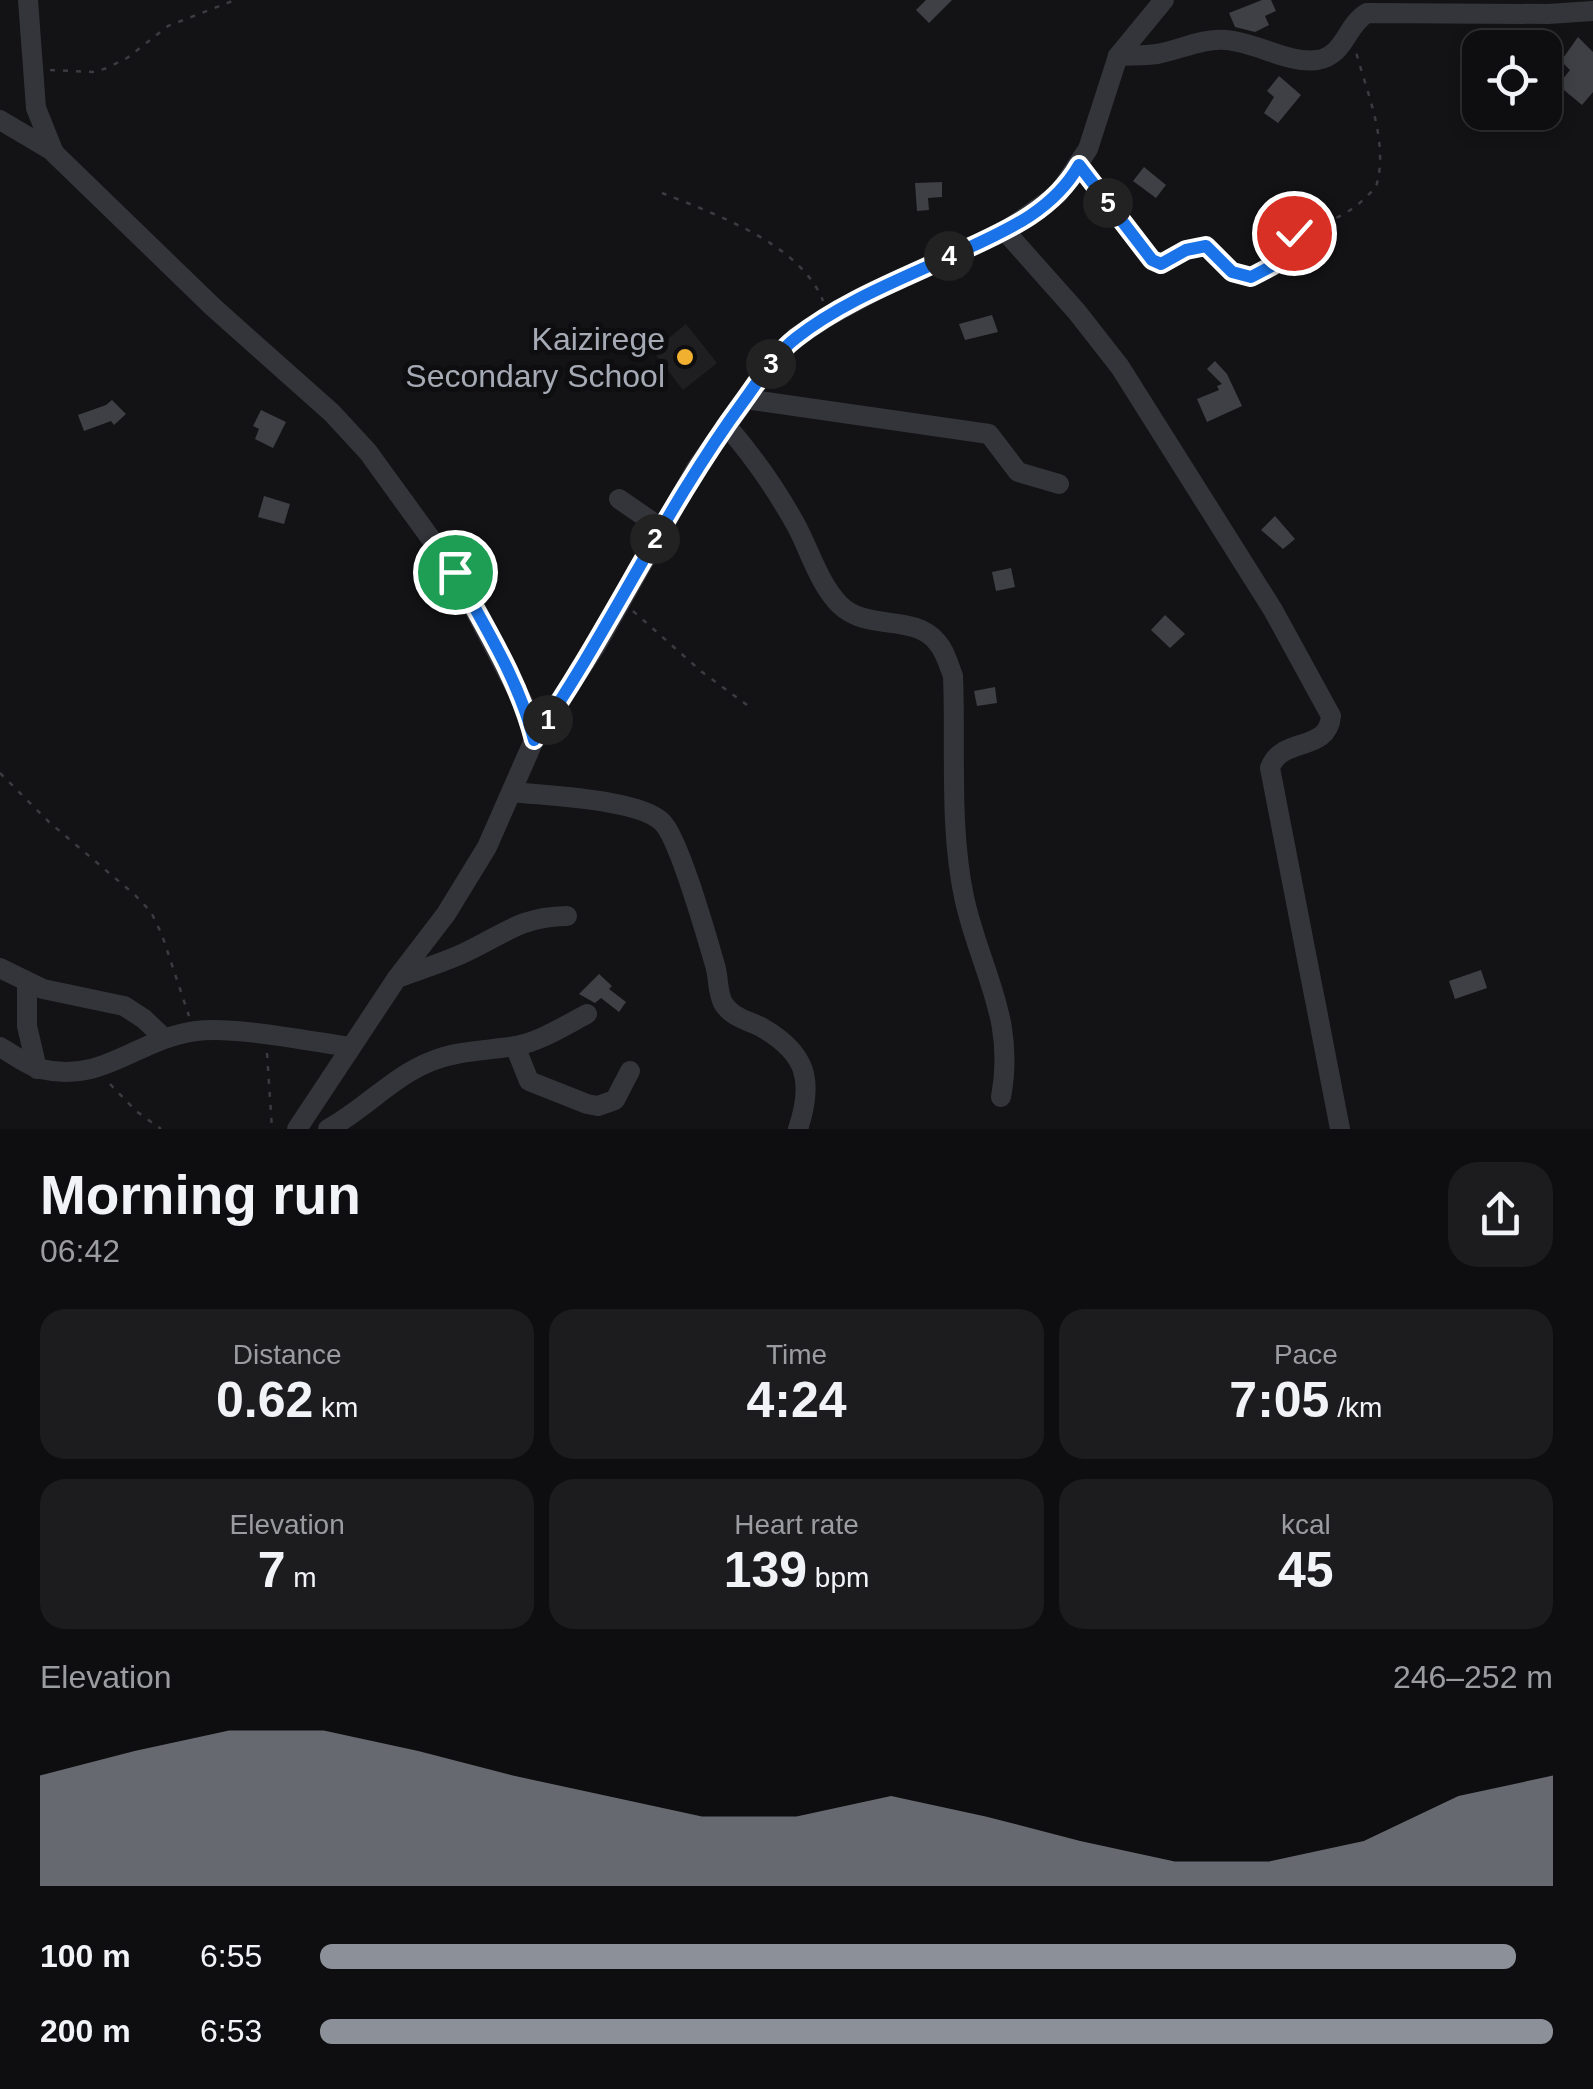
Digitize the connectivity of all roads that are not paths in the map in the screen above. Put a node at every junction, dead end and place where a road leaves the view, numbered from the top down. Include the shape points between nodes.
1 (28, 0) edge
2 (1164, 0) edge
3 (1593, 10) edge
4 (1118, 56) junction
5 (0, 120) edge
6 (54, 153) junction
7 (1005, 231) junction
8 (746, 399) junction
9 (726, 425) junction
10 (1059, 484) dead end
11 (619, 500) dead end
12 (661, 528) junction
13 (534, 740) junction
14 (513, 792) junction
15 (567, 916) dead end
16 (0, 968) edge
17 (397, 978) junction
18 (27, 983) junction
19 (587, 1014) dead end
20 (164, 1038) junction
21 (515, 1046) junction
22 (0, 1047) edge
23 (350, 1047) junction
24 (37, 1068) junction
25 (630, 1071) dead end
26 (1001, 1097) dead end
27 (297, 1129) edge
28 (328, 1129) edge
29 (798, 1129) edge
30 (1340, 1129) edge

1 - 6 street via 36,108
2 - 4 street
3 - 4 street via 1366,13 1333,54 1318,60 1226,40
4 - 7 street via 1072,178
5 - 6 street
6 - 13 street via 368,452 455,572 512,678
7 - 8 street via 877,290 796,337
7 - 30 street via 1120,366 1273,610 1331,716 1325,735 1283,751 1270,768
8 - 9 street
8 - 10 street via 989,434 1018,472
9 - 12 street
9 - 26 street via 785,506 838,603 854,617 924,630 945,655 953,676 956,842 965,899 1001,1014 1007,1066
11 - 12 street
12 - 13 street via 598,644
13 - 14 street
14 - 17 street via 456,897
14 - 29 street via 634,807 662,822 683,865 721,1000 786,1044 807,1076
15 - 17 street via 522,922
16 - 18 street
17 - 23 street
18 - 20 street via 124,1006
18 - 24 street via 27,1026
19 - 21 street
20 - 23 street via 195,1031
20 - 24 street via 97,1070
21 - 25 street via 529,1081 587,1104 615,1100
21 - 28 street via 457,1052 409,1071
22 - 24 street
23 - 27 street

